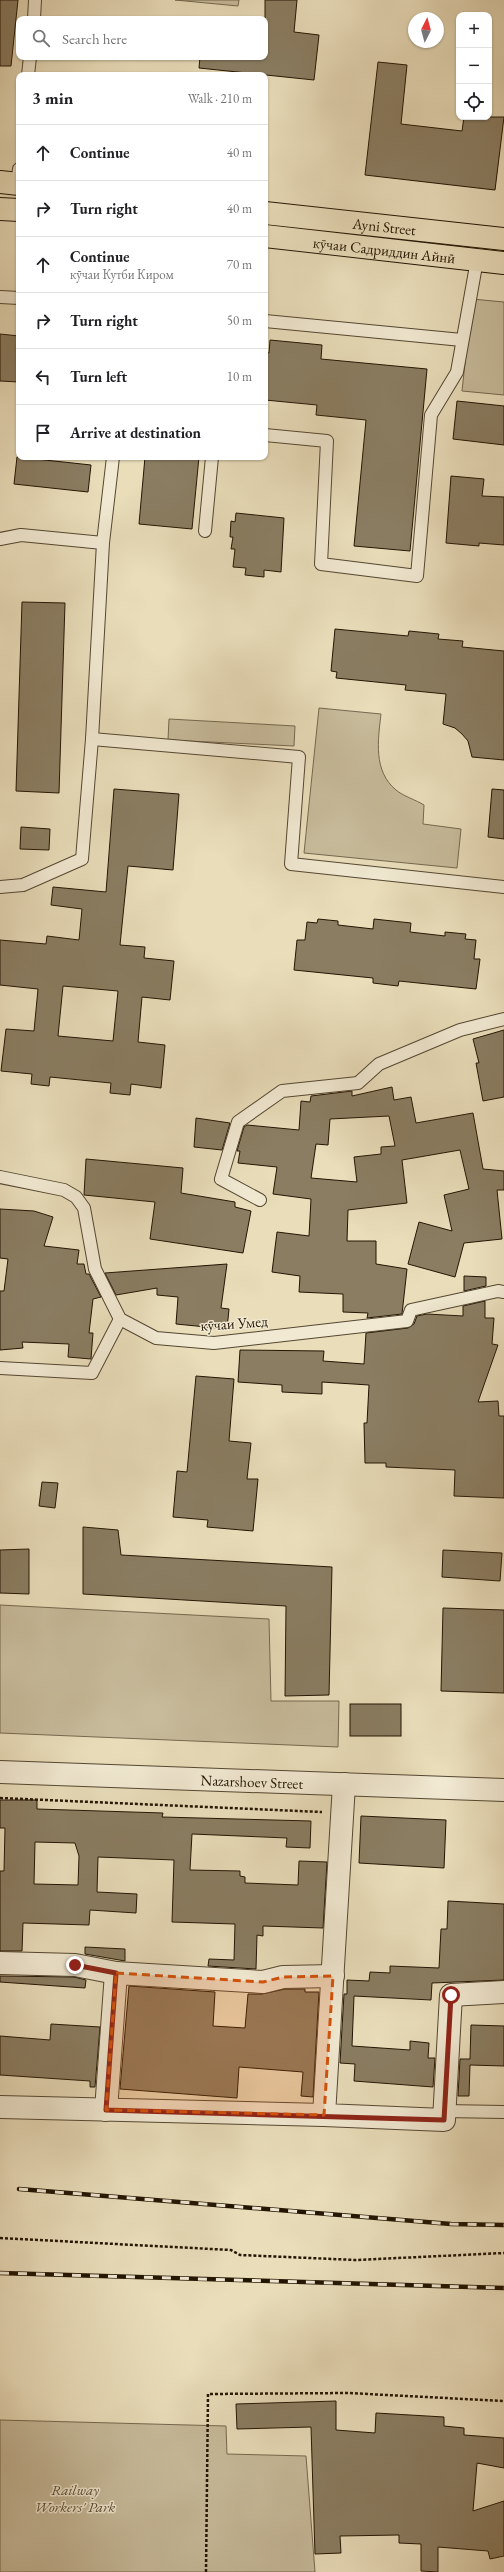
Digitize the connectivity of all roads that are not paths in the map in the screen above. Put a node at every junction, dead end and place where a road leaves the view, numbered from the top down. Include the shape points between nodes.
1 (35, 0) edge
2 (34, 16) edge
3 (30, 60) edge
4 (28, 72) edge
5 (0, 209) edge
6 (16, 210) edge
7 (268, 213) edge
8 (268, 236) edge
9 (504, 239) edge
10 (477, 260) junction
11 (504, 263) edge
12 (0, 298) edge
13 (16, 298) edge
14 (268, 321) edge
15 (462, 340) junction
16 (268, 435) edge
17 (113, 460) edge
18 (212, 460) edge
19 (205, 531) dead end
20 (0, 539) edge
21 (103, 543) junction
22 (92, 739) junction
23 (0, 887) edge
24 (504, 887) edge
25 (504, 1019) edge
26 (0, 1177) edge
27 (260, 1200) dead end
28 (504, 1292) edge
29 (120, 1319) junction
30 (0, 1368) edge
31 (0, 1772) edge
32 (344, 1784) junction
33 (504, 1790) edge
34 (0, 1963) edge
35 (116, 1973) junction
36 (333, 1976) junction
37 (504, 1992) edge
38 (0, 2107) edge
39 (106, 2110) junction
40 (444, 2111) junction
41 (504, 2112) edge
42 (324, 2115) junction

1 - 2 lane
3 - 4 lane
5 - 6 highway
7 - 9 highway, Ayni Street
8 - 10 highway, кӯчаи Садриддин Айнӣ
10 - 11 highway, кӯчаи Садриддин Айнӣ
10 - 15 lane
12 - 13 lane
14 - 15 lane
15 - 16 lane via 457,372 431,415 417,576 321,564 327,441
17 - 21 lane
18 - 19 lane
20 - 21 lane via 21,535
21 - 22 lane
22 - 23 lane via 82,858 23,885
22 - 24 lane via 299,757 291,864
25 - 27 lane via 460,1030 379,1064 358,1084 282,1091 262,1104 238,1122 221,1179
26 - 29 lane via 64,1190 76,1197 84,1208 95,1269
28 - 29 lane, кӯчаи Умед via 498,1291 411,1310 407,1321 214,1343 156,1338
29 - 30 lane via 92,1373
31 - 32 street, Nazarshoev Street
32 - 33 street, Nazarshoev Street
32 - 36 street
34 - 35 street via 75,1965
35 - 36 street via 263,1982 283,1977
35 - 39 street
36 - 42 street
37 - 40 street via 451,1995
38 - 39 street
39 - 42 street
40 - 41 lane
40 - 42 street via 444,2120

